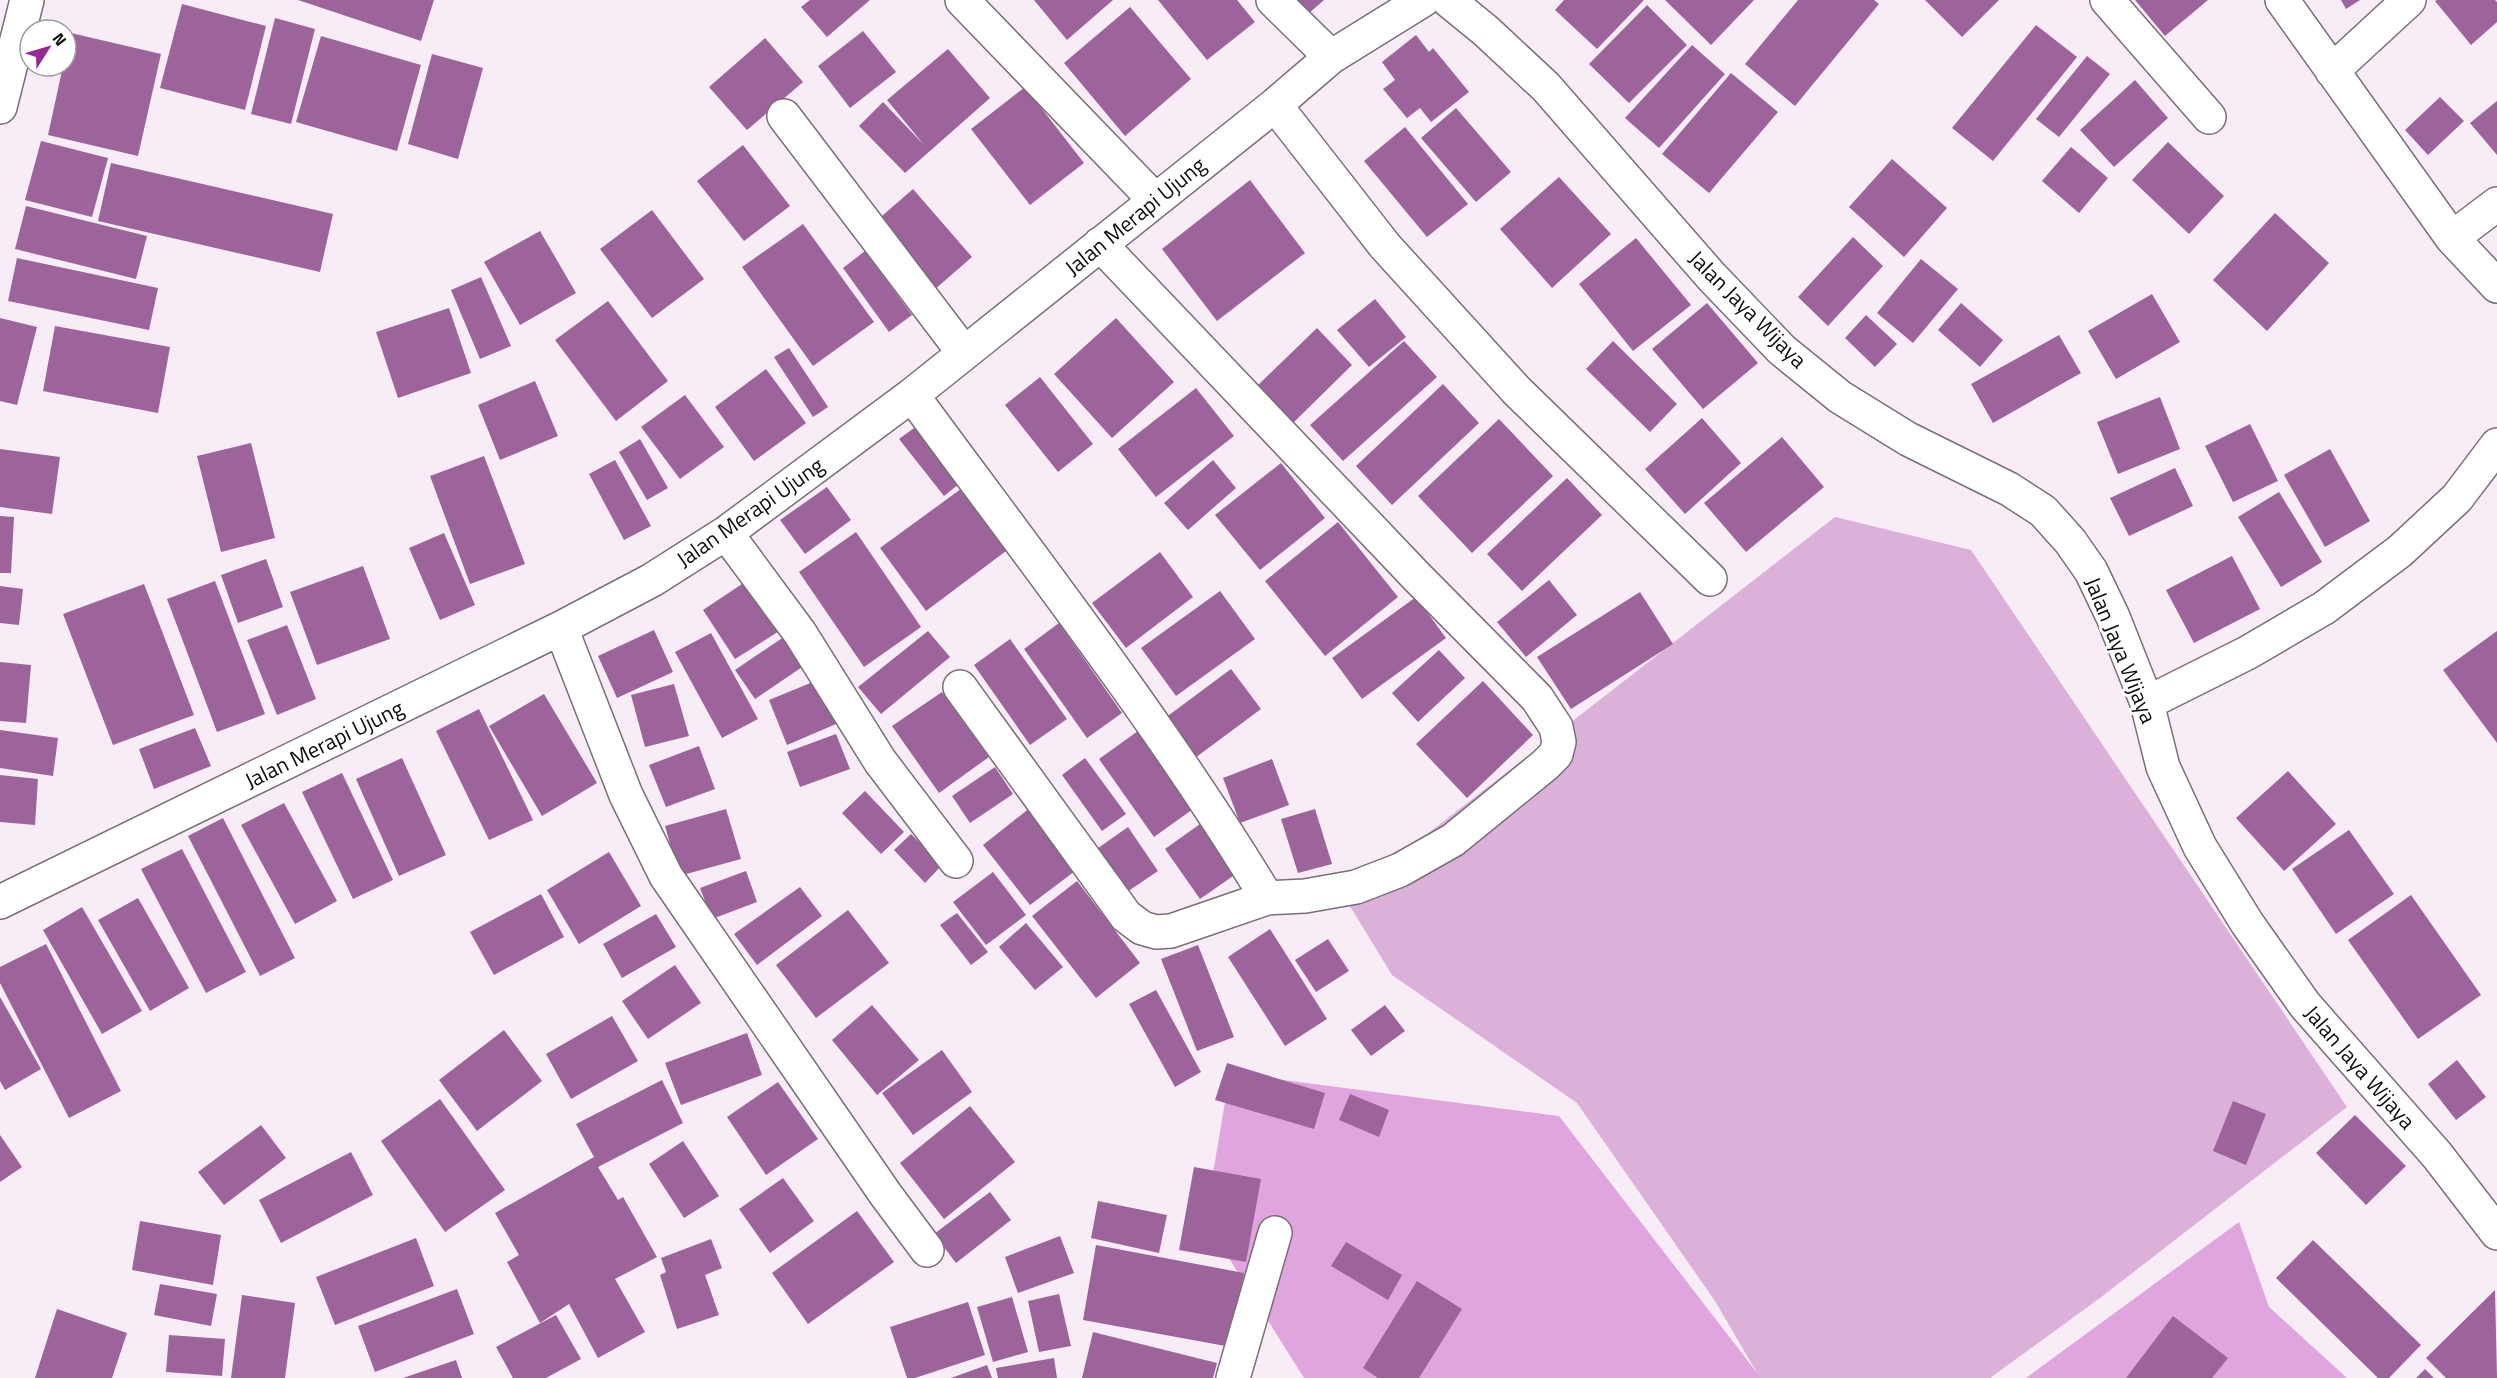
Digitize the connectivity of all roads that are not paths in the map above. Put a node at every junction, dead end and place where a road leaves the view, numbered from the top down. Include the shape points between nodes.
1 (27, 0) edge
2 (963, 0) edge
3 (1273, 0) edge
4 (1423, 0) edge
5 (1448, 0) edge
6 (2107, 0) edge
7 (2282, 0) edge
8 (2409, 0) edge
9 (1330, 57) junction
10 (2331, 71) junction
11 (1275, 105) junction
12 (0, 107) edge
13 (784, 116) dead end
14 (2210, 117) dead end
15 (1154, 200) junction
16 (2497, 204) edge
17 (2452, 238) junction
18 (1100, 244) junction
19 (2497, 286) edge
20 (964, 353) junction
21 (912, 395) junction
22 (2497, 445) edge
23 (726, 533) junction
24 (1710, 579) dead end
25 (561, 628) junction
26 (960, 687) dead end
27 (2146, 703) junction
28 (956, 861) dead end
29 (1268, 898) junction
30 (0, 902) edge
31 (1275, 1233) dead end
32 (2497, 1233) edge
33 (927, 1250) dead end
34 (1233, 1378) edge

1 - 12 street
2 - 15 street
3 - 9 street
4 - 9 street, Jalan Merapi Ujung
5 - 27 street, Jalan Jaya Wijaya via 1546,87 1711,276 1782,350 1840,397 1908,439 2009,489 2043,511 2091,572
6 - 14 street
7 - 10 street
8 - 10 street
9 - 11 street, Jalan Merapi Ujung
10 - 17 street
11 - 15 street, Jalan Merapi Ujung
11 - 24 street via 1384,246 1516,390
13 - 20 street
15 - 18 street, Jalan Merapi Ujung
16 - 17 street
17 - 19 street
18 - 20 street, Jalan Merapi Ujung
18 - 29 street via 1537,698 1556,727 1556,754 1453,840 1400,870 1356,886 1305,896
20 - 21 street, Jalan Merapi Ujung
21 - 23 street, Jalan Merapi Ujung
21 - 29 street via 1208,803
22 - 27 street via 2457,498 2400,551 2324,608 2247,653
23 - 25 street, Jalan Merapi Ujung via 652,580
23 - 28 street via 800,633 880,761
25 - 30 street, Jalan Merapi Ujung
25 - 33 street via 626,795 666,876
26 - 29 street via 1126,916 1142,928 1171,931
27 - 32 street, Jalan Jaya Wijaya via 2163,767 2200,847 2247,923 2305,1005 2437,1155
31 - 34 street

